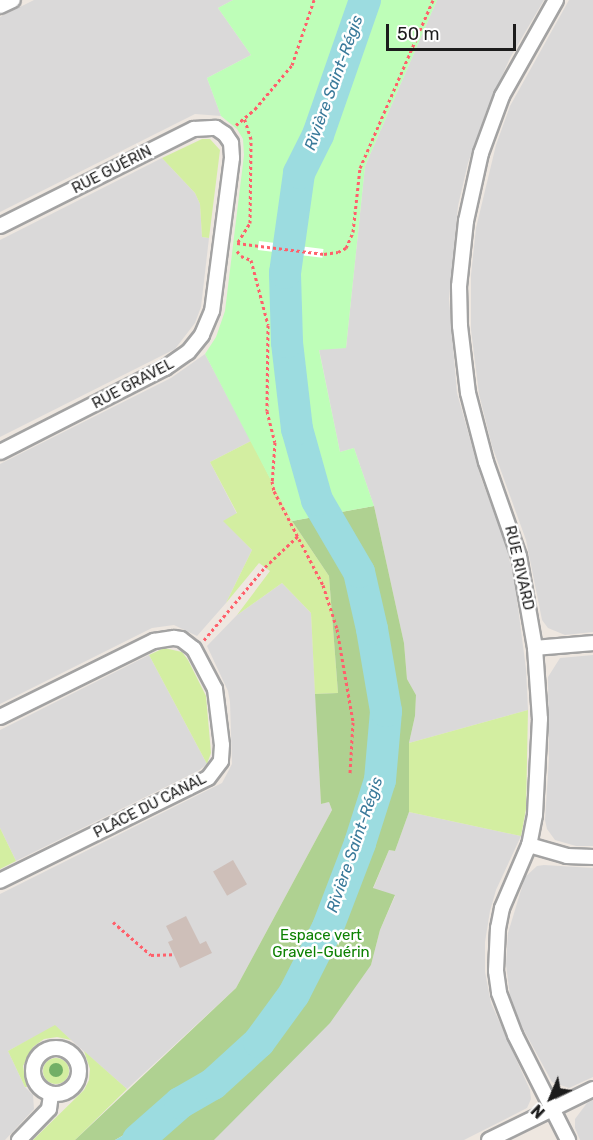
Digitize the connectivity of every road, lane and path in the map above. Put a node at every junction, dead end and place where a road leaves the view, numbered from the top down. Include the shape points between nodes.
1 (13, 0) edge
2 (314, 0) edge
3 (433, 0) edge
4 (556, 0) edge
5 (0, 6) edge
6 (244, 118) junction
7 (230, 130) junction
8 (0, 226) edge
9 (236, 243) junction
10 (0, 452) edge
11 (298, 536) junction
12 (203, 641) dead end
13 (593, 643) edge
14 (535, 648) junction
15 (0, 717) edge
16 (350, 772) dead end
17 (529, 845) junction
18 (593, 856) edge
19 (0, 881) edge
20 (113, 922) dead end
21 (174, 954) dead end
22 (593, 1089) edge
23 (51, 1094) dead end
24 (553, 1109) junction
25 (19, 1140) edge
26 (489, 1140) edge
27 (568, 1140) edge

1 - 5 street
2 - 6 path via 292,65
3 - 9 path via 360,168 350,242 338,252 324,254
4 - 14 street, RUE RIVARD via 502,96 481,153 466,221 459,286 468,393 486,462 519,556
6 - 7 path
6 - 9 path via 251,139 250,223
7 - 8 street, RUE GUÉRIN via 211,126 185,133
7 - 10 street, RUE GRAVEL via 232,158 212,311 202,335 188,352 165,368
9 - 11 path via 237,252 251,260 257,275 268,325 267,411 275,442 272,481 282,510
11 - 12 path via 265,567
11 - 16 path via 323,585 337,629 353,722
13 - 14 street
14 - 17 street, RUE RIVARD via 539,738 535,814
15 - 19 street, PLACE DU CANAL via 154,641 174,638 194,649 215,689 222,745 221,761 208,778
17 - 18 street via 567,856
17 - 24 street, RUE RIVARD via 502,908 495,971 505,1012
20 - 21 path via 151,955
22 - 24 street
23 - 25 street via 48,1109
24 - 26 street
24 - 27 street, RUE RIVARD

